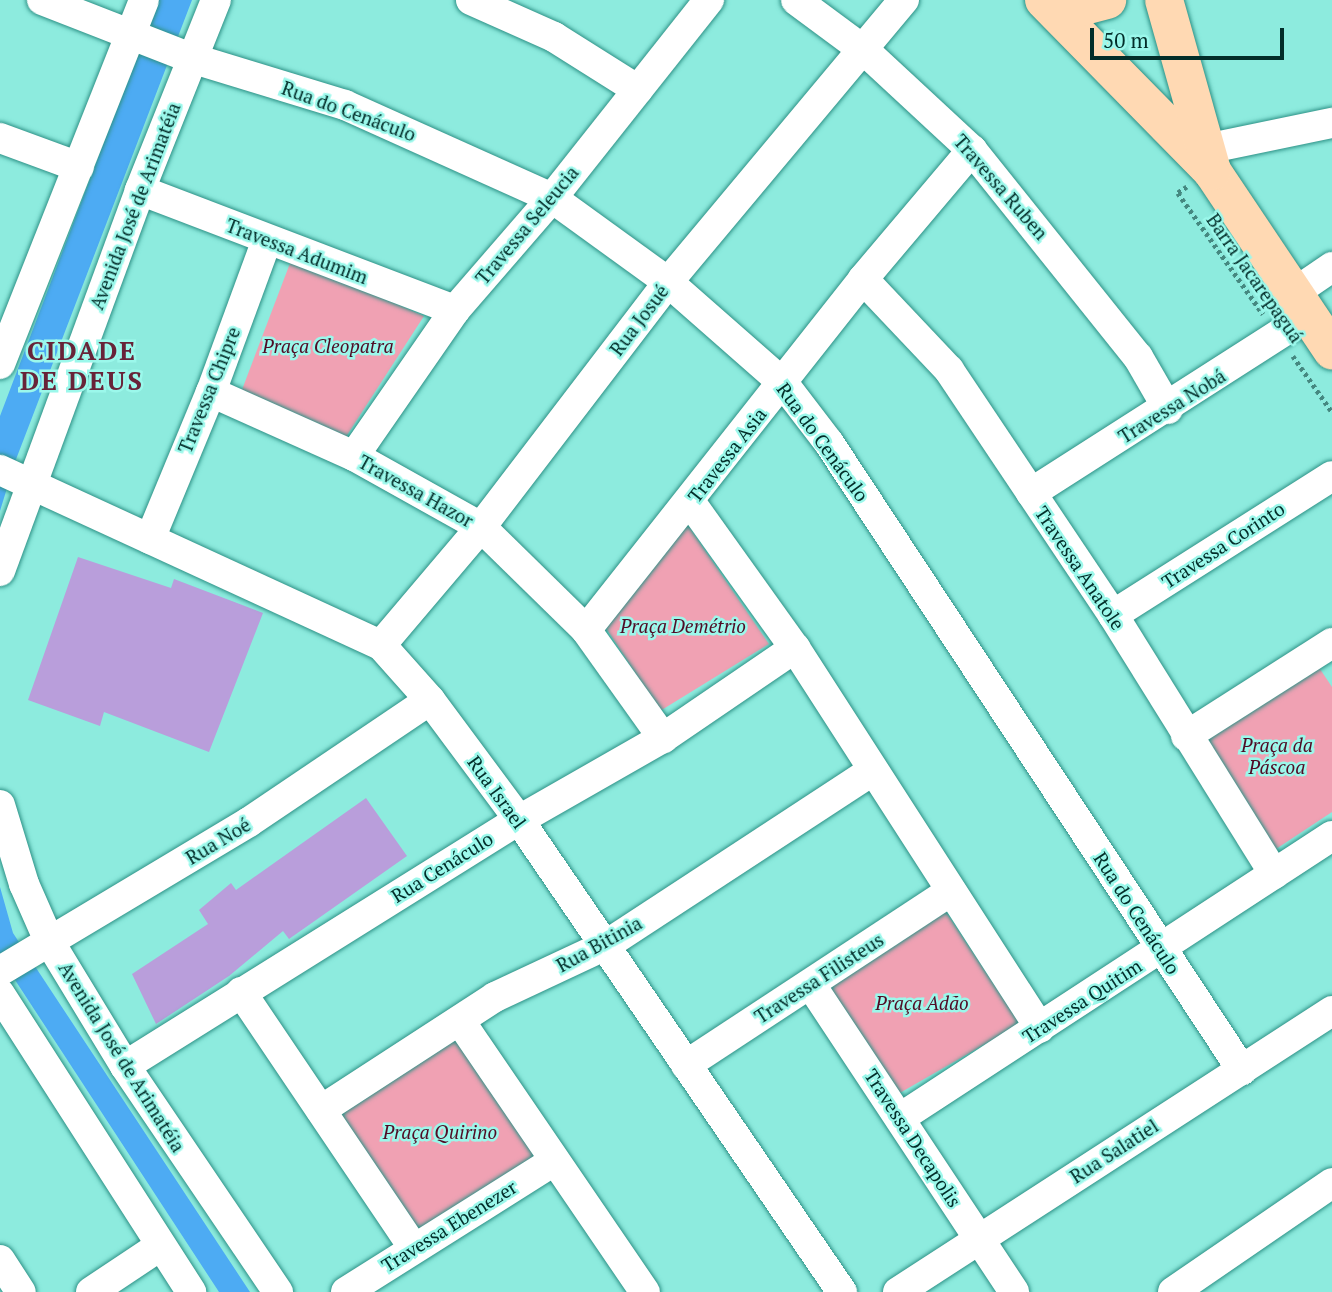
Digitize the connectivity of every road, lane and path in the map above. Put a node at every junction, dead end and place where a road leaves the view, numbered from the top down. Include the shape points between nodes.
1 (42, 0) edge
2 (144, 0) edge
3 (216, 0) edge
4 (471, 0) edge
5 (709, 0) edge
6 (796, 0) edge
7 (904, 0) edge
8 (1107, 0) edge
9 (1164, 0) edge
10 (1051, 6) edge
11 (137, 35) junction
12 (865, 51) junction
13 (186, 56) junction
14 (638, 90) junction
15 (1332, 123) edge
16 (0, 138) edge
17 (972, 150) junction
18 (1209, 160) junction
19 (79, 167) junction
20 (140, 190) junction
21 (552, 198) junction
22 (267, 240) junction
23 (1332, 267) edge
24 (863, 279) junction
25 (668, 282) junction
26 (1302, 304) junction
27 (455, 310) junction
28 (1279, 337) junction
29 (1332, 350) edge
30 (0, 364) edge
31 (783, 383) junction
32 (211, 392) junction
33 (1168, 409) junction
34 (1332, 412) edge
35 (354, 456) junction
36 (1332, 475) edge
37 (18, 477) edge
38 (1031, 494) junction
39 (691, 503) junction
40 (481, 527) junction
41 (150, 538) junction
42 (0, 570) edge
43 (1113, 615) junction
44 (586, 630) junction
45 (382, 645) junction
46 (1330, 647) edge
47 (795, 648) junction
48 (429, 700) junction
49 (1186, 736) junction
50 (663, 738) junction
51 (873, 770) junction
52 (0, 805) edge
53 (519, 820) junction
54 (1332, 836) edge
55 (1274, 874) junction
56 (951, 891) junction
57 (46, 943) junction
58 (606, 945) junction
59 (1161, 950) junction
60 (0, 971) edge
61 (811, 985) junction
62 (241, 992) junction
63 (0, 994) edge
64 (1332, 1012) edge
65 (460, 1021) junction
66 (1040, 1028) junction
67 (686, 1065) junction
68 (125, 1066) junction
69 (1242, 1070) junction
70 (321, 1110) junction
71 (900, 1118) junction
72 (554, 1161) junction
73 (1328, 1196) edge
74 (978, 1238) junction
75 (160, 1246) junction
76 (413, 1247) junction
77 (0, 1259) edge
78 (1205, 1283) edge
79 (637, 1290) edge
80 (21, 1292) edge
81 (91, 1292) edge
82 (191, 1292) edge
83 (278, 1292) edge
84 (346, 1292) edge
85 (842, 1292) edge
86 (898, 1292) edge
87 (1014, 1292) edge
88 (1173, 1292) edge

1 - 11 street, Rua do Cenáculo
2 - 11 street
3 - 13 street, Avenida José de Arimatéia
4 - 14 street via 554,37
5 - 14 street, Travessa Seleucia
6 - 12 street, Travessa Ruben
7 - 12 street, Rua Josué
8 - 10 main road
9 - 18 main road
10 - 18 main road
11 - 13 street, Rua do Cenáculo
11 - 19 street
12 - 17 street, Travessa Ruben
12 - 25 street, Rua Josué
13 - 20 street, Avenida José de Arimatéia
13 - 21 street, Rua do Cenáculo via 345,105
14 - 21 street, Travessa Seleucia
15 - 18 street
16 - 19 street
17 - 24 street, Travessa Asia
17 - 33 street, Travessa Ruben via 1138,357
18 - 26 main road
18 - 28 path, Barra Jacarepaguá via 1178,193
19 - 30 street
20 - 22 street, Travessa Adumim
20 - 37 street, Avenida José de Arimatéia
21 - 25 street, Rua do Cenáculo
21 - 27 street, Travessa Seleucia
22 - 27 street, Travessa Adumim
22 - 32 street, Travessa Chipre
23 - 26 street, Travessa Nobá
24 - 31 street, Travessa Asia
24 - 38 street, Travessa Anatole via 949,370
25 - 31 street, Rua do Cenáculo
25 - 40 street, Rua Josué
26 - 28 street, Travessa Nobá
26 - 29 main road
27 - 35 street, Travessa Seleucia
28 - 33 street, Travessa Nobá
28 - 34 path, Barra Jacarepaguá
31 - 39 street, Travessa Asia
31 - 59 street, Rua do Cenáculo via 829,443
32 - 35 street, Travessa Hazor
32 - 41 street, Travessa Chipre
33 - 38 street, Travessa Nobá
35 - 40 street, Travessa Hazor
36 - 43 street, Travessa Corinto
37 - 41 street, Rua Israel
37 - 42 street, Avenida José de Arimatéia
38 - 43 street, Travessa Anatole
39 - 44 street, Travessa Asia
39 - 47 street
40 - 44 street, Travessa Hazor
40 - 45 street, Rua Josué
41 - 45 street, Rua Israel
43 - 49 street, Travessa Anatole
44 - 50 street, Travessa Hazor
45 - 48 street, Rua Israel
46 - 49 street
47 - 50 street, Rua Cenáculo
47 - 51 street
48 - 53 street, Rua Israel
48 - 57 street, Rua Noé via 249,822
49 - 55 street, Travessa Anatole
50 - 53 street, Rua Cenáculo
51 - 56 street
51 - 58 street, Rua Bitinia
52 - 57 street, Avenida José de Arimatéia
53 - 58 street, Rua Israel
53 - 62 street, Rua Cenáculo
54 - 55 street, Travessa Quitim
55 - 59 street, Travessa Quitim
56 - 61 street, Travessa Filisteus
56 - 66 street
57 - 60 street, Rua Noé
57 - 68 street, Avenida José de Arimatéia
58 - 65 street, Rua Bitinia via 495,997
58 - 67 street, Rua Israel
59 - 66 street, Travessa Quitim
59 - 69 street, Rua do Cenáculo
61 - 67 street, Travessa Filisteus
61 - 71 street, Travessa Decapolis
62 - 68 street, Rua Cenáculo
62 - 70 street
63 - 75 street
64 - 69 street, Rua Salatiel
65 - 70 street, Rua Bitinia
65 - 72 street
66 - 71 street, Travessa Quitim
67 - 85 street, Rua Israel
68 - 83 street, Avenida José de Arimatéia
69 - 74 street, Rua Salatiel
70 - 76 street
71 - 74 street, Travessa Decapolis
72 - 76 street, Travessa Ebenezer
72 - 79 street
73 - 78 street
74 - 86 street, Rua Salatiel
74 - 87 street, Travessa Decapolis
75 - 81 street
75 - 82 street
76 - 84 street, Travessa Ebenezer
77 - 80 street
78 - 88 street

